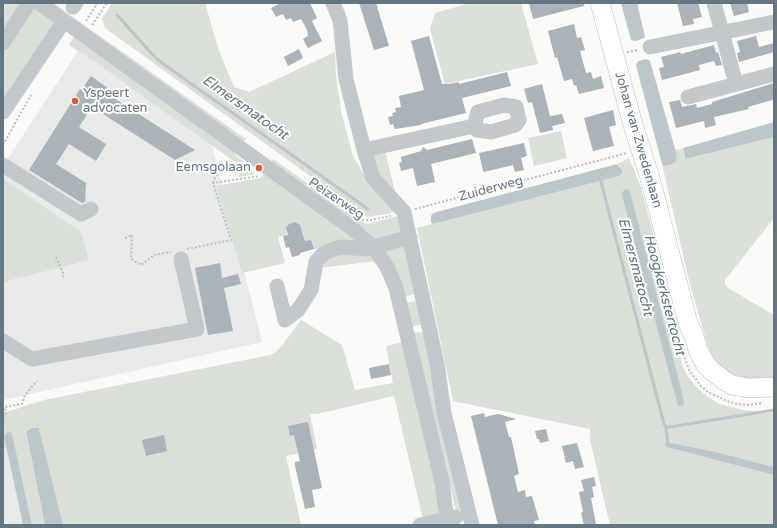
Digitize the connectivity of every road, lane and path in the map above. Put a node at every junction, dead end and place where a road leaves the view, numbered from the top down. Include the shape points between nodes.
1 (29, 3) edge
2 (39, 3) edge
3 (96, 3) edge
4 (107, 3) edge
5 (333, 3) edge
6 (600, 3) edge
7 (714, 3) edge
8 (85, 22) dead end
9 (774, 22) edge
10 (91, 26) dead end
11 (60, 27) dead end
12 (722, 32) junction
13 (3, 43) edge
14 (650, 47) dead end
15 (774, 74) edge
16 (736, 84) junction
17 (688, 97) dead end
18 (3, 112) edge
19 (474, 126) dead end
20 (364, 150) junction
21 (641, 150) junction
22 (3, 165) edge
23 (266, 166) junction
24 (217, 172) dead end
25 (213, 183) junction
26 (91, 210) dead end
27 (404, 212) junction
28 (360, 218) dead end
29 (410, 237) junction
30 (125, 238) dead end
31 (373, 247) junction
32 (181, 253) junction
33 (56, 257) dead end
34 (62, 279) dead end
35 (277, 286) dead end
36 (688, 323) junction
37 (3, 342) edge
38 (37, 381) dead end
39 (774, 387) edge
40 (774, 393) edge
41 (3, 418) edge
42 (458, 521) edge
43 (420, 525) edge

1 - 13 street
2 - 23 street, Peizerweg
3 - 8 path
4 - 10 path
5 - 20 street via 340,20 346,79
6 - 21 main road, Johan van Zwedenlaan
7 - 12 street
9 - 12 street
11 - 18 street
12 - 14 street
12 - 16 street
15 - 16 street
16 - 17 street
19 - 20 street
20 - 27 street via 373,178
21 - 27 path, Zuiderweg
21 - 36 main road, Johan van Zwedenlaan
22 - 26 street via 81,214
23 - 25 path via 258,177
23 - 31 street, Peizerweg via 353,229
24 - 25 path
25 - 32 path via 231,240
27 - 28 path, Peizerweg via 365,221
27 - 29 street
29 - 31 street
29 - 42 street via 437,364
30 - 32 path via 132,235 131,259 141,265 154,255
31 - 35 street via 337,248 321,256 316,262 311,290 298,310 285,320
31 - 42 street, Peizerweg via 387,267 396,288 442,482 445,506
32 - 37 street via 197,329 32,359
33 - 34 path via 64,275
36 - 39 main road, Johan van Zwedenlaan via 702,358 718,377 732,385 748,388
36 - 40 main road, Johan van Zwedenlaan via 690,355 699,373 713,387 742,398 756,398
38 - 41 path via 25,394 22,404 5,407 6,415
42 - 43 street

